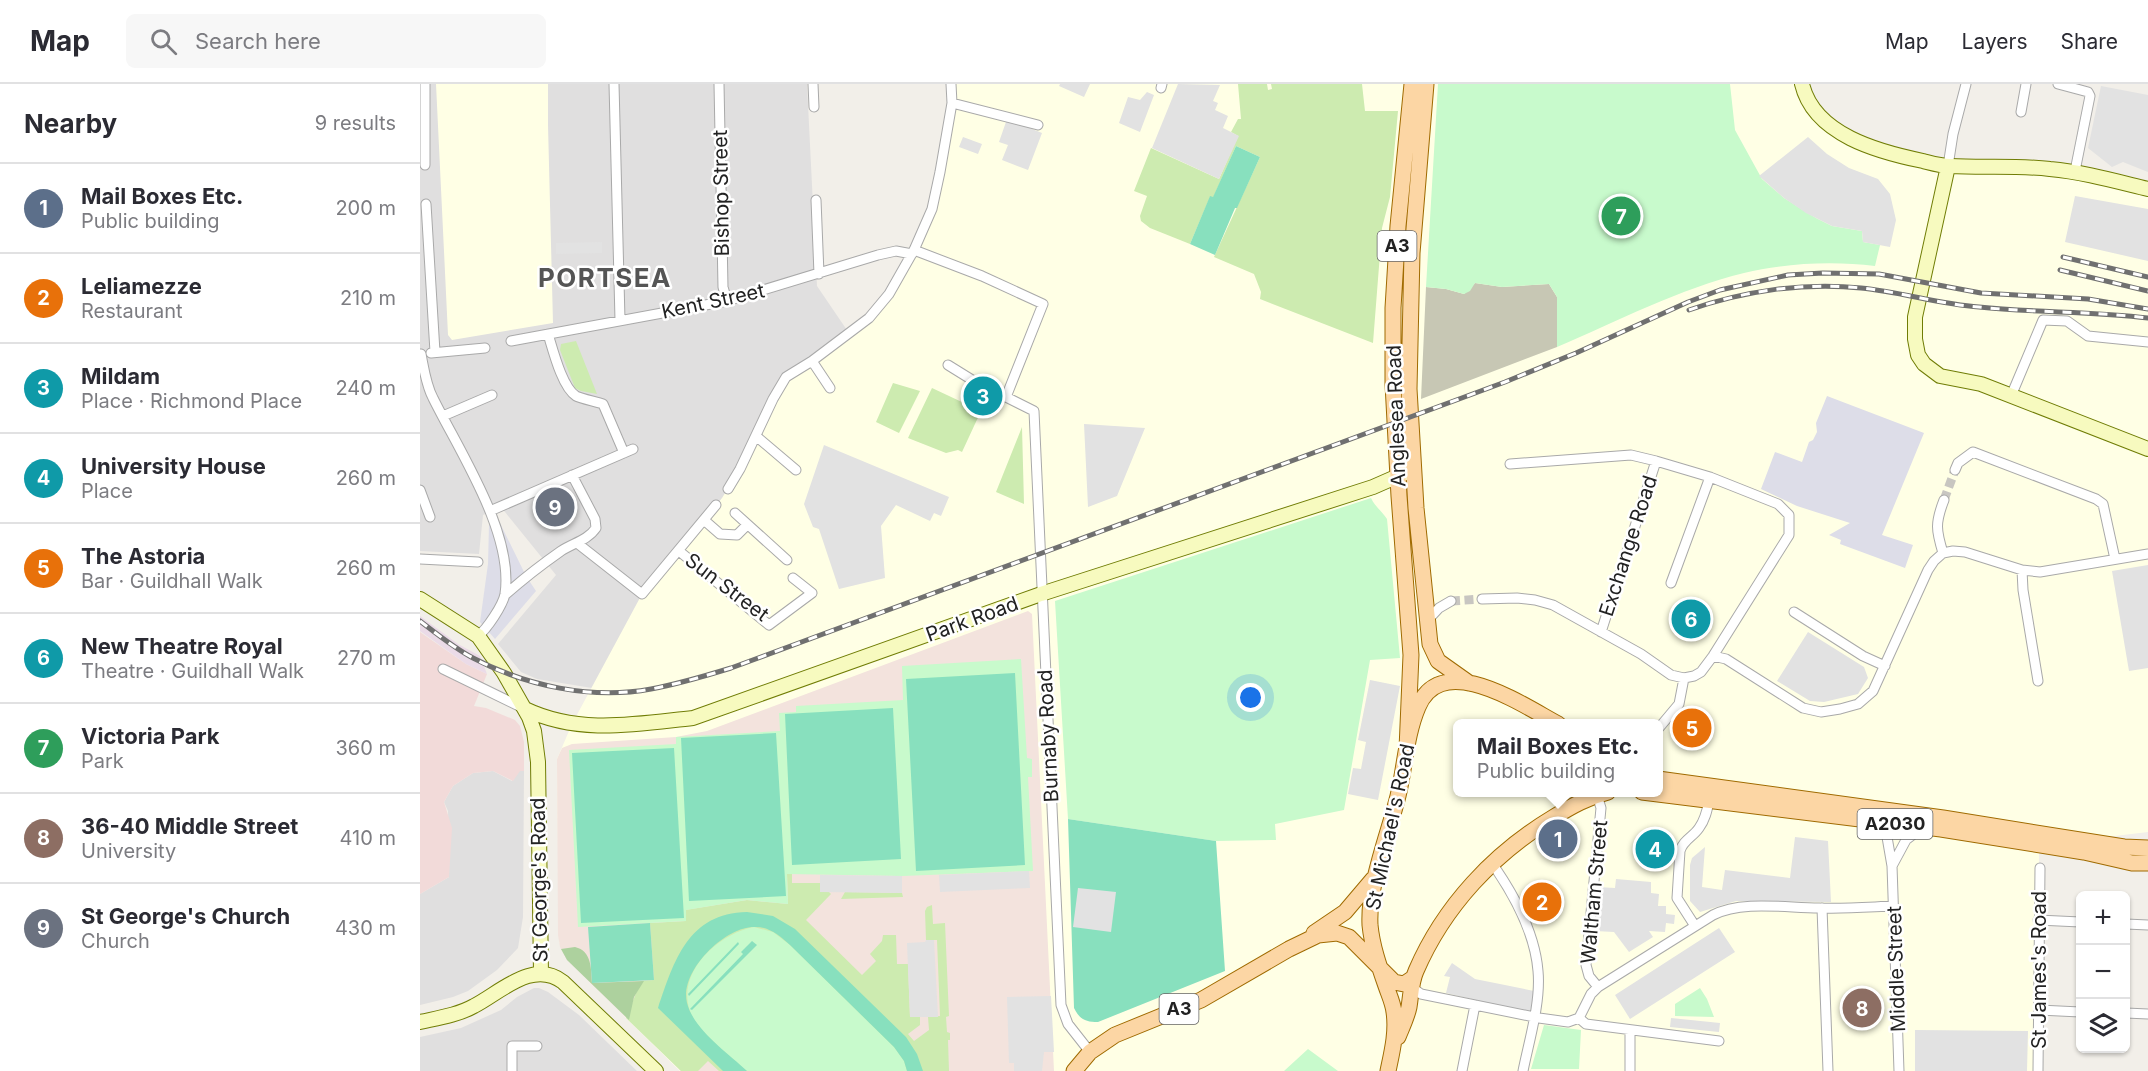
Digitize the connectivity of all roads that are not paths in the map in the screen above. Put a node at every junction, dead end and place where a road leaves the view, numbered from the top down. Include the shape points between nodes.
1 (425, 84) edge
2 (614, 84) edge
3 (719, 84) edge
4 (813, 84) edge
5 (951, 84) edge
6 (1412, 84) edge
7 (1426, 84) edge
8 (1802, 84) edge
9 (1966, 84) edge
10 (2026, 84) edge
11 (2058, 84) edge
12 (952, 103) junction
13 (814, 107) dead end
14 (2021, 112) dead end
15 (1038, 125) dead end
16 (425, 165) dead end
17 (1948, 166) junction
18 (2075, 171) junction
19 (2148, 189) edge
20 (816, 200) dead end
21 (426, 204) dead end
22 (913, 252) junction
23 (819, 274) junction
24 (727, 302) junction
25 (620, 320) junction
26 (548, 334) junction
27 (511, 341) dead end
28 (2148, 342) edge
29 (485, 348) dead end
30 (435, 352) junction
31 (421, 354) edge
32 (812, 361) junction
33 (948, 365) dead end
34 (830, 388) dead end
35 (492, 395) dead end
36 (2011, 396) junction
37 (432, 397) junction
38 (1006, 397) junction
39 (420, 398) edge
40 (443, 416) junction
41 (756, 436) junction
42 (2148, 449) edge
43 (1656, 460) junction
44 (1510, 464) dead end
45 (1414, 469) junction
46 (796, 470) dead end
47 (1955, 470) tunnel mouth
48 (572, 475) junction
49 (1398, 476) junction
50 (1710, 477) junction
51 (728, 489) dead end
52 (420, 490) edge
53 (1944, 500) tunnel mouth
54 (717, 505) dead end
55 (490, 511) junction
56 (735, 513) dead end
57 (430, 517) dead end
58 (704, 520) junction
59 (747, 525) junction
60 (577, 543) junction
61 (680, 551) junction
62 (1943, 553) junction
63 (2148, 554) edge
64 (420, 559) edge
65 (2115, 559) junction
66 (787, 560) dead end
67 (478, 562) dead end
68 (2022, 570) junction
69 (793, 578) dead end
70 (1671, 583) dead end
71 (1041, 594) junction
72 (504, 595) junction
73 (420, 599) edge
74 (1482, 599) tunnel mouth
75 (1451, 601) tunnel mouth
76 (1794, 612) dead end
77 (1426, 622) junction
78 (1601, 632) junction
79 (478, 636) junction
80 (1713, 656) junction
81 (1886, 666) junction
82 (443, 669) dead end
83 (1684, 678) junction
84 (2038, 681) dead end
85 (1470, 683) junction
86 (525, 709) junction
87 (1549, 719) edge
88 (1663, 724) edge
89 (1407, 749) junction
90 (1663, 780) edge
91 (1663, 795) edge
92 (1589, 797) edge
93 (1597, 797) edge
94 (1709, 801) junction
95 (1876, 821) junction
96 (1923, 827) junction
97 (2148, 848) edge
98 (2148, 863) edge
99 (1490, 866) junction
100 (1892, 866) junction
101 (2040, 868) dead end
102 (1377, 874) junction
103 (1894, 906) junction
104 (1822, 908) junction
105 (2038, 920) junction
106 (2076, 922) edge
107 (2130, 924) edge
108 (2148, 925) edge
109 (1695, 926) junction
110 (1289, 949) junction
111 (1380, 969) junction
112 (541, 973) junction
113 (1413, 978) junction
114 (1598, 987) junction
115 (1475, 1005) junction
116 (2039, 1010) junction
117 (2076, 1012) edge
118 (2130, 1013) edge
119 (2148, 1014) edge
120 (1534, 1017) junction
121 (1579, 1018) junction
122 (420, 1022) edge
123 (1630, 1030) junction
124 (1719, 1041) dead end
125 (537, 1046) dead end
126 (1090, 1052) junction
127 (1392, 1054) junction
128 (512, 1071) edge
129 (656, 1071) edge
130 (1074, 1071) edge
131 (1388, 1071) edge
132 (1462, 1071) edge
133 (1523, 1071) edge
134 (1630, 1071) edge
135 (1828, 1071) edge
136 (1899, 1071) edge
137 (2038, 1071) edge

1 - 16 street
2 - 25 street
3 - 24 street, Bishop Street via 723,287
4 - 13 street
5 - 12 street
6 - 49 main road, Anglesea Road / A3 via 1393,308
7 - 45 main road, Anglesea Road / A3 via 1409,310
8 - 17 street via 1813,108 1846,135 1879,150
9 - 17 street
10 - 14 street
11 - 18 street via 2083,89 2090,96
12 - 15 street
12 - 22 street via 932,209
17 - 18 street
17 - 36 street via 1914,328 1918,355 1940,376 1981,384
18 - 19 street
20 - 23 street
21 - 30 street
22 - 23 street, Kent Street via 878,255
22 - 32 street via 889,294 869,318
22 - 38 street via 982,276 1043,304
23 - 24 street, Kent Street
24 - 25 street, Kent Street
25 - 26 street, Kent Street
26 - 27 street, Kent Street
26 - 48 street via 567,387 577,397 603,405 629,451
28 - 36 street via 2088,336 2067,321 2043,320
29 - 30 street
30 - 31 street
31 - 37 street
32 - 34 street
32 - 41 street via 786,377
33 - 38 street
35 - 40 street
36 - 42 street
37 - 39 street
37 - 40 street
38 - 71 street, Burnaby Road via 1034,411
40 - 55 street
41 - 46 street
41 - 51 street
43 - 44 street via 1631,455
43 - 50 street
43 - 78 street, Exchange Road
45 - 49 street, Park Road
45 - 77 main road, Anglesea Road / A3
47 - 65 street via 1973,452 2096,499 2103,504
48 - 55 street
48 - 60 street via 596,528
49 - 71 street, Park Road
49 - 89 main road, Anglesea Road / A3 via 1411,648
50 - 70 street
50 - 80 street via 1778,504 1789,515 1789,535
52 - 57 street
53 - 62 street via 1936,520
54 - 58 street
55 - 72 street via 501,545
56 - 59 street
58 - 59 street via 720,534 737,535
58 - 61 street
59 - 66 street
60 - 61 street via 642,594
60 - 72 street
61 - 69 street, Sun Street via 769,625 812,593
62 - 68 street via 1965,552
62 - 81 street via 1928,570
63 - 65 street
64 - 67 street
65 - 68 street via 2040,572
68 - 84 street
71 - 86 street, Park Road via 693,718 593,726 560,722
71 - 126 street, Burnaby Road via 1061,1005 1068,1024
72 - 79 street via 486,630
73 - 79 street
74 - 78 street via 1516,598 1553,605
75 - 77 street
76 - 81 street via 1863,656
77 - 85 main road, Anglesea Road / A3 via 1434,656
78 - 83 street via 1671,675
79 - 86 street, St George's Road
80 - 81 street via 1726,659 1803,708 1821,712 1858,704 1873,691
80 - 83 street via 1701,672
82 - 86 street
83 - 88 street via 1679,705
85 - 87 main road, A3 via 1515,699
85 - 89 main road, St Michael's Road / A3 via 1447,683 1425,695 1417,708
86 - 112 street, St George's Road via 534,731 538,762
89 - 102 main road, St Michael's Road / A3
90 - 97 main road, A2030
91 - 94 main road, A2030
92 - 99 main road via 1518,840
93 - 114 street, Waltham Street via 1601,808 1586,965
94 - 95 main road, A2030
94 - 109 street via 1698,830 1682,844 1680,851 1677,898
95 - 96 main road, A2030
95 - 100 street, Middle Street via 1887,837
96 - 98 main road, A2030
96 - 100 street via 1906,840
99 - 113 main road via 1447,916
99 - 120 street via 1497,869 1525,919 1538,969
100 - 103 street, Middle Street
101 - 105 street, St James's Road
102 - 110 main road, A3 via 1345,912
102 - 111 main road, St Michael's Road / A3 via 1370,926
103 - 104 street
103 - 136 street, Middle Street
104 - 109 street via 1731,908
104 - 135 street
105 - 106 street
105 - 116 street, St James's Road
107 - 108 street
109 - 114 street
110 - 111 main road, A3 via 1318,935 1337,933 1353,940
110 - 126 main road, A3 via 1201,1000 1115,1035
111 - 113 main road, A3 via 1398,984
111 - 127 main road, St Michael's Road via 1394,1010
112 - 122 street via 521,978 474,1006
112 - 129 street, St George's Road via 563,982
113 - 115 street via 1414,989 1421,994
113 - 127 main road via 1408,1010
114 - 121 street
115 - 120 street
115 - 132 street
116 - 117 street
116 - 137 street, St James's Road
118 - 119 street
120 - 121 street via 1568,1022
120 - 133 street
121 - 123 street via 1586,1024
123 - 124 street
123 - 134 street
125 - 128 street via 512,1046
126 - 130 main road, A3
127 - 131 main road

